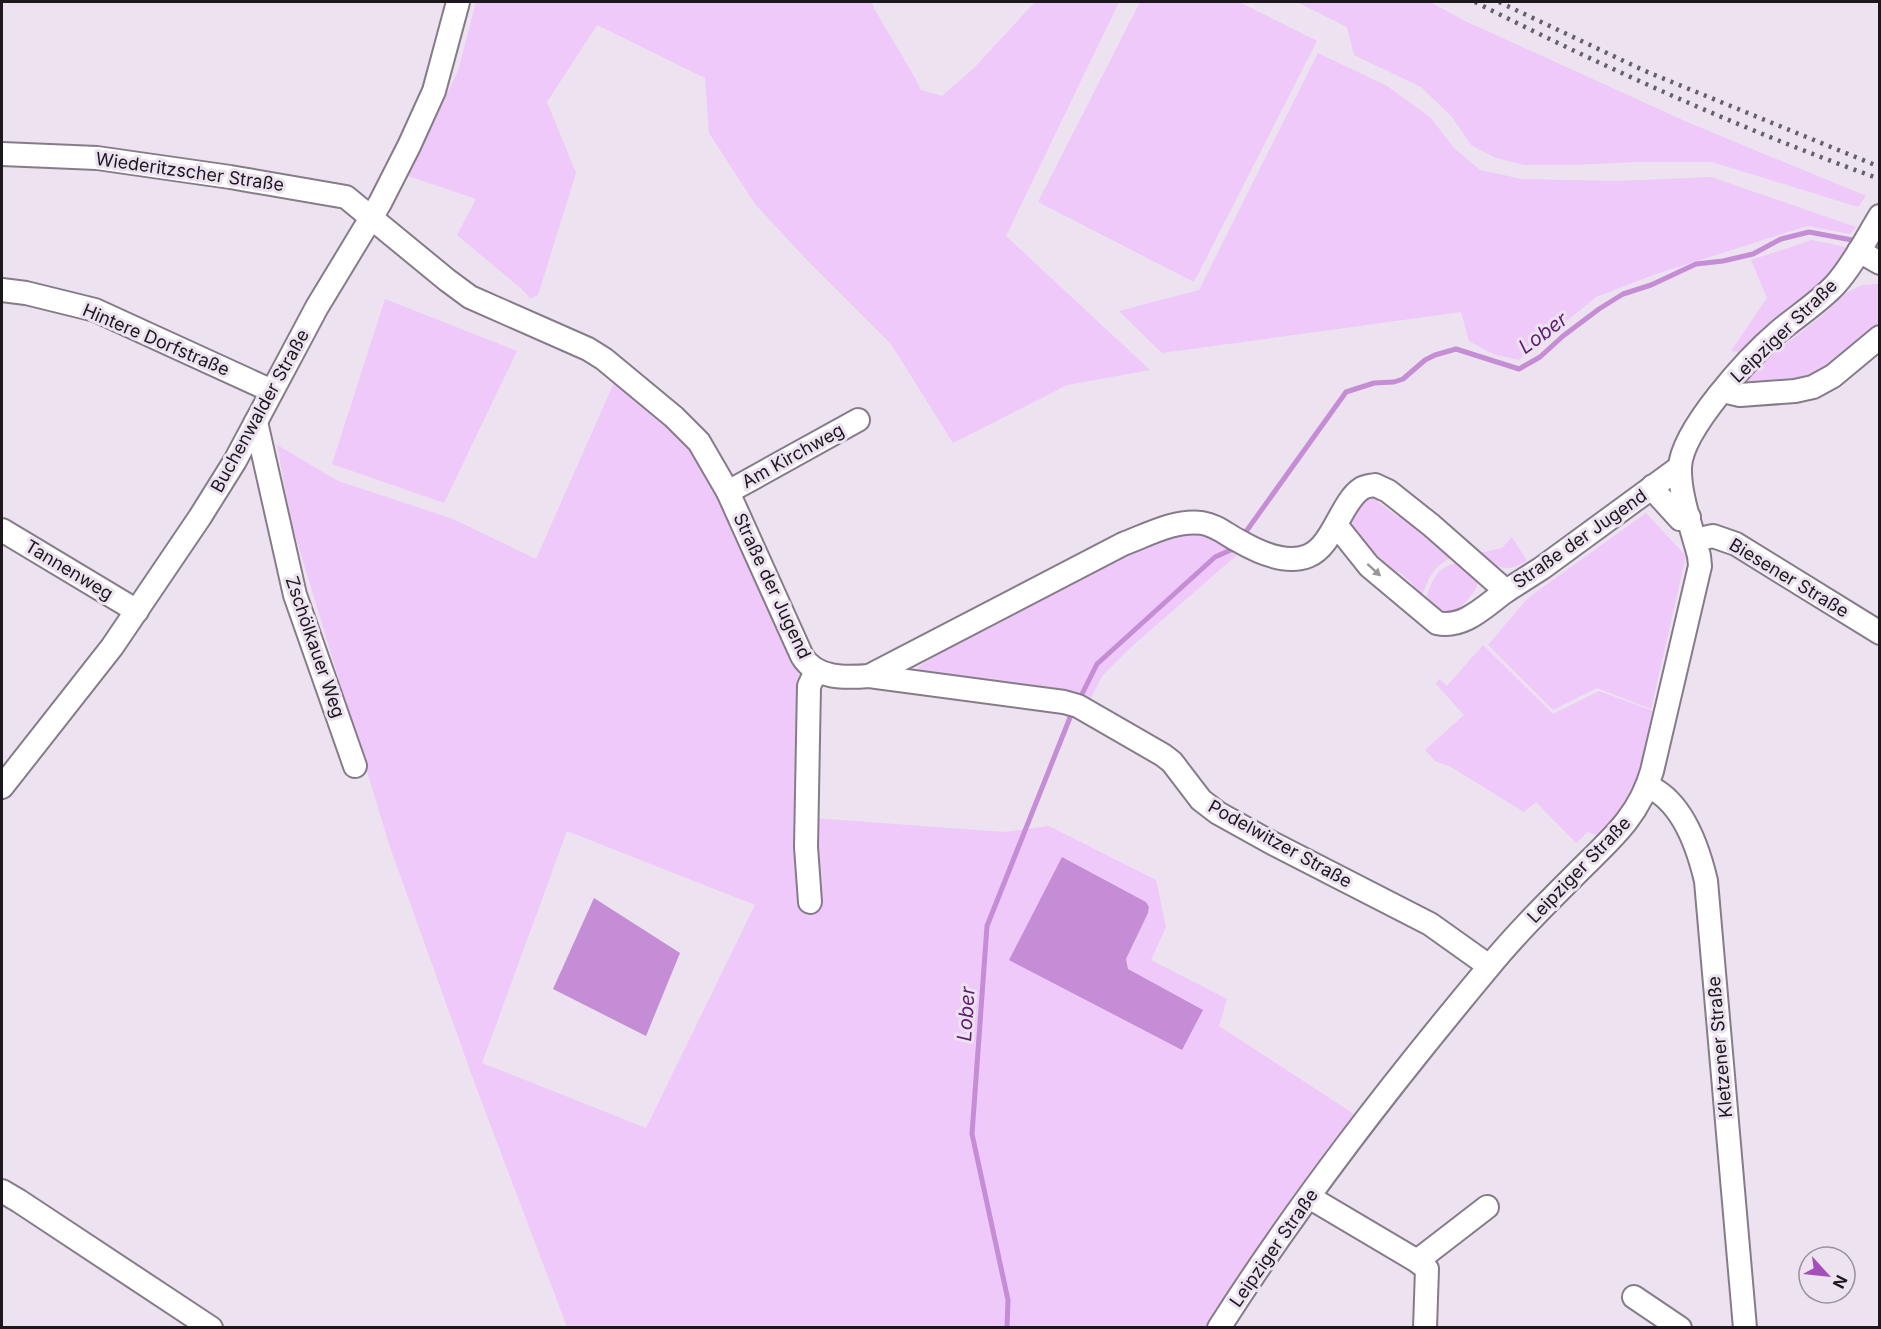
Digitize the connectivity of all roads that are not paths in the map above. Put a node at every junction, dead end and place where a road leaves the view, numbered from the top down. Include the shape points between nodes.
1 (458, 2) edge
2 (2, 153) edge
3 (1880, 216) edge
4 (370, 217) junction
5 (1859, 251) junction
6 (1880, 263) edge
7 (2, 290) edge
8 (1880, 337) edge
9 (1723, 391) junction
10 (272, 392) junction
11 (858, 420) dead end
12 (256, 422) junction
13 (1680, 467) junction
14 (1653, 486) junction
15 (728, 492) junction
16 (1689, 518) junction
17 (1335, 528) junction
18 (2, 530) edge
19 (1695, 540) junction
20 (1506, 591) junction
21 (137, 611) junction
22 (1880, 633) edge
23 (816, 671) junction
24 (869, 676) junction
25 (355, 766) dead end
26 (1647, 786) junction
27 (2, 787) edge
28 (810, 902) dead end
29 (1489, 966) junction
30 (2, 1191) edge
31 (1309, 1197) junction
32 (1487, 1207) dead end
33 (1417, 1261) junction
34 (1634, 1297) dead end
35 (211, 1328) edge
36 (1219, 1328) edge
37 (1425, 1328) edge
38 (1680, 1328) edge
39 (1745, 1328) edge

1 - 4 street, Buchenwalder Straße via 434,91
2 - 4 street, Wiederitzscher Straße via 97,158 332,193 346,197
3 - 5 street, Leipziger Straße
4 - 10 street, Buchenwalder Straße
4 - 15 street, Straße der Jugend via 470,297 604,359 685,426
5 - 6 street
5 - 9 street, Leipziger Straße via 1836,283 1750,358
7 - 10 street, Hintere Dorfstraße via 95,310
8 - 9 street via 1833,376 1813,387 1740,394
9 - 13 street, Leipziger Straße via 1689,439
10 - 12 street, Buchenwalder Straße
11 - 15 street, Am Kirchweg
12 - 21 street, Buchenwalder Straße via 200,517
12 - 25 street, Zschölkauer Weg via 295,595
13 - 14 street, Straße der Jugend
13 - 16 street, Leipziger Straße
14 - 16 street, Straße der Jugend via 1680,519
14 - 20 street, Straße der Jugend
15 - 23 street, Straße der Jugend via 802,656
16 - 19 street, Leipziger Straße
17 -> 20 street, Straße der Jugend via 1369,566 1437,623 1461,623
17 - 20 street, Straße der Jugend via 1362,488 1375,485 1431,525
17 - 24 street, Straße der Jugend via 1320,548 1309,556 1293,559 1261,552 1202,523 1162,529 1124,544
18 - 21 street, Tannenweg
19 - 22 street, Biesener Straße via 1713,536 1746,549
19 - 26 street, Leipziger Straße via 1699,556 1697,578
21 - 27 street, Buchenwalder Straße
23 - 24 street, Straße der Jugend
23 - 28 street via 809,686 806,847
24 - 29 street, Podelwitzer Straße via 1078,706 1163,755 1201,800 1234,823 1430,924
26 - 29 street, Leipziger Straße via 1623,828
26 - 39 street, Kletzener Straße via 1674,807 1696,847 1706,880
29 - 31 street, Leipziger Straße
30 - 35 street
31 - 33 street
31 - 36 street, Leipziger Straße
32 - 33 street
33 - 37 street via 1427,1269
34 - 38 street

